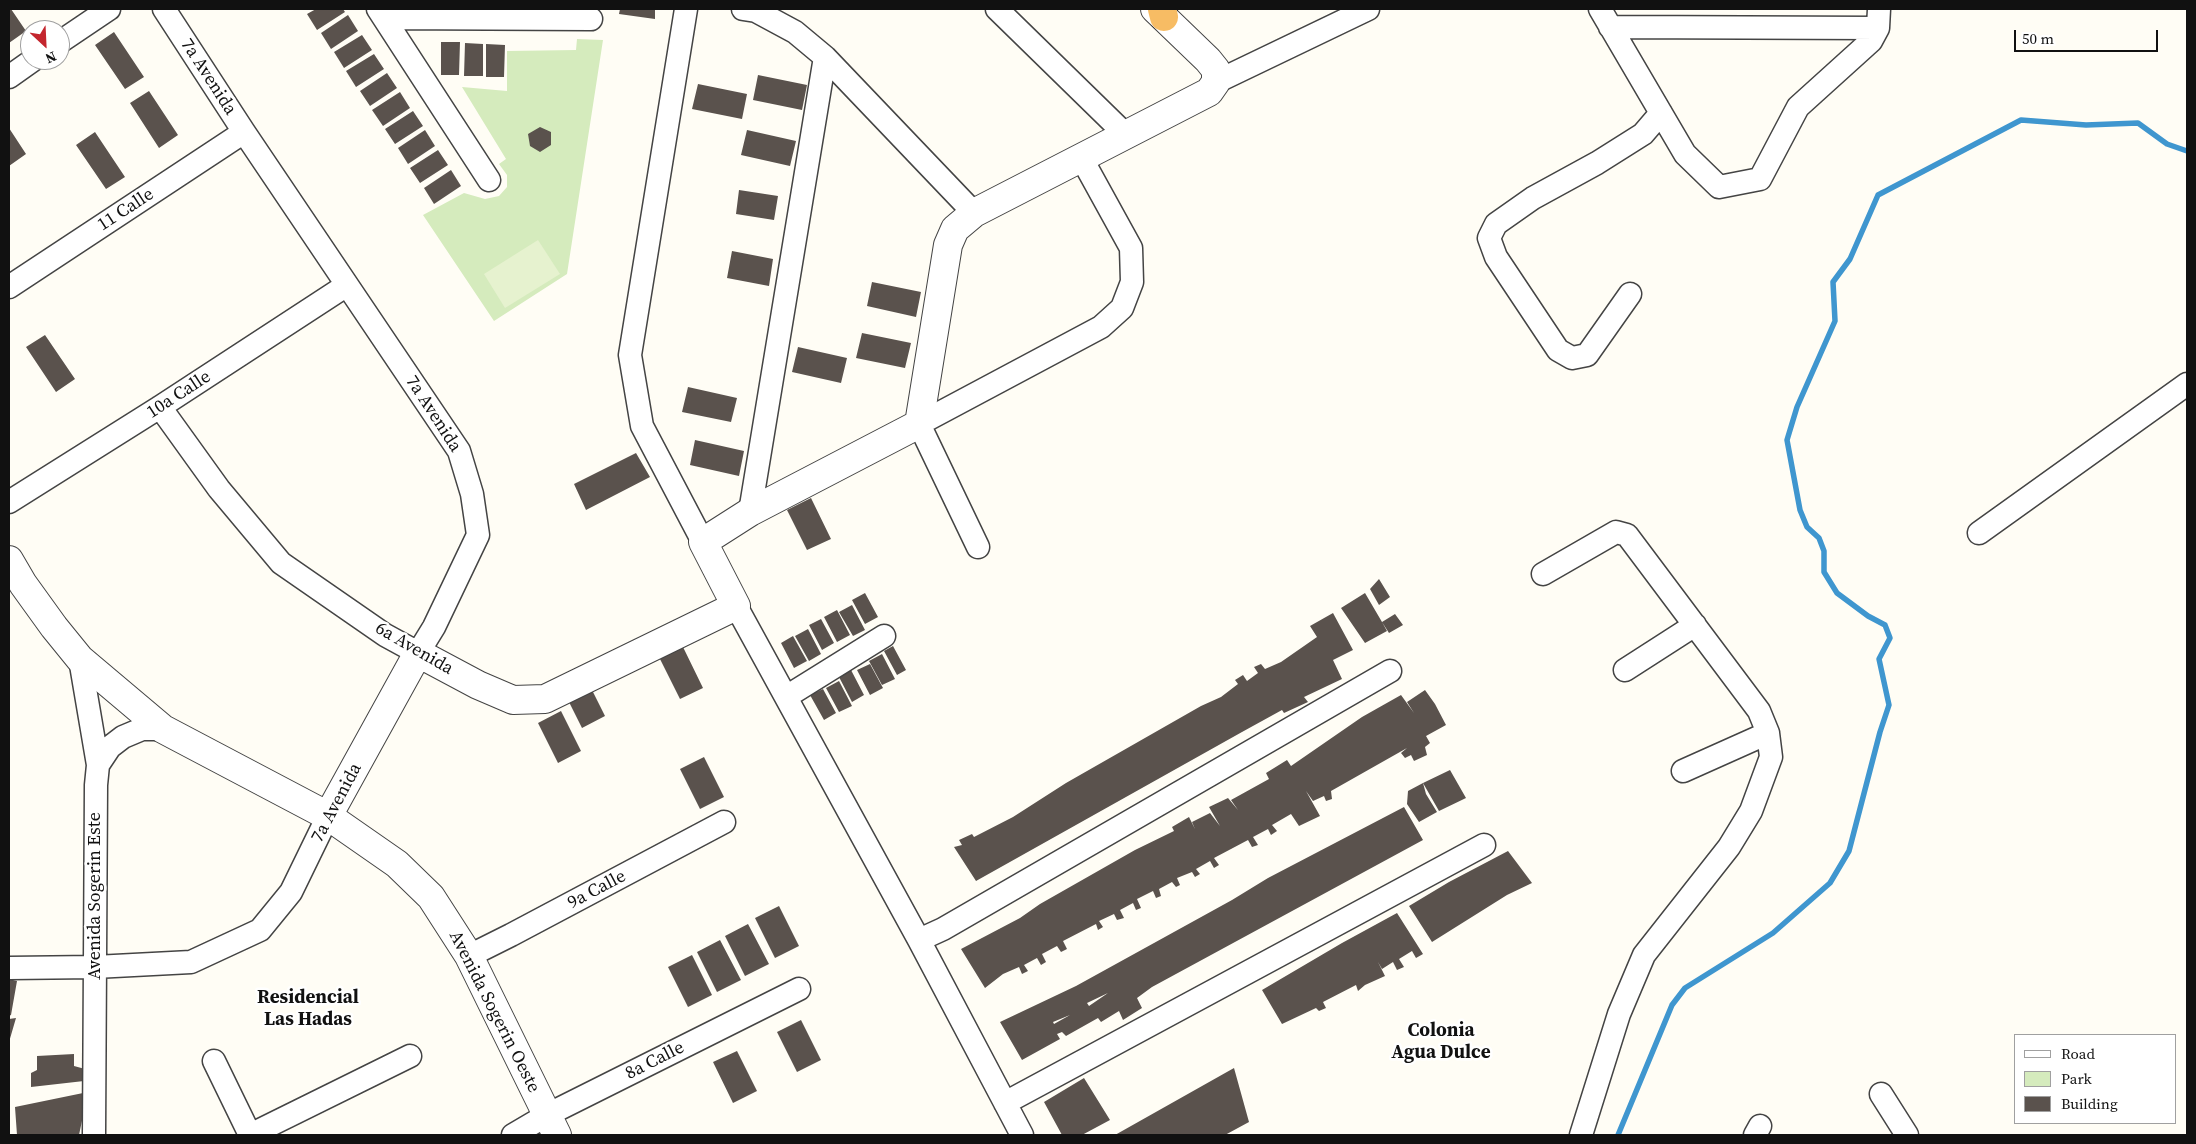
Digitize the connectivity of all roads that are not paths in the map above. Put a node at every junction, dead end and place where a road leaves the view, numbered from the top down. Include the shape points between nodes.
1 (109, 9) edge
2 (164, 9) edge
3 (686, 9) edge
4 (743, 9) edge
5 (997, 9) edge
6 (1368, 9) edge
7 (1160, 12) edge
8 (381, 13) edge
9 (1605, 18) edge
10 (1878, 18) edge
11 (591, 19) dead end
12 (70, 35) edge
13 (825, 57) junction
14 (20, 69) edge
15 (9, 76) edge
16 (1216, 82) junction
17 (1661, 113) junction
18 (244, 132) junction
19 (1127, 136) junction
20 (1082, 159) junction
21 (489, 180) dead end
22 (974, 214) junction
23 (348, 285) junction
24 (9, 288) edge
25 (1630, 294) dead end
26 (2187, 384) edge
27 (160, 407) junction
28 (919, 424) junction
29 (9, 502) edge
30 (750, 512) junction
31 (1979, 533) dead end
32 (703, 542) junction
33 (978, 547) dead end
34 (9, 560) edge
35 (1543, 574) dead end
36 (736, 606) junction
37 (1695, 626) junction
38 (884, 636) dead end
39 (418, 653) junction
40 (80, 659) junction
41 (1625, 670) dead end
42 (1390, 671) dead end
43 (786, 697) junction
44 (163, 729) junction
45 (1768, 733) junction
46 (98, 764) junction
47 (1683, 770) dead end
48 (328, 816) junction
49 (724, 822) dead end
50 (1484, 845) dead end
51 (919, 940) junction
52 (469, 956) junction
53 (95, 967) junction
54 (9, 968) edge
55 (799, 989) dead end
56 (410, 1056) dead end
57 (214, 1061) dead end
58 (1881, 1094) dead end
59 (1005, 1103) junction
60 (552, 1125) edge
61 (94, 1135) edge
62 (250, 1135) edge
63 (513, 1135) edge
64 (1022, 1135) edge
65 (1581, 1135) edge
66 (1907, 1135) edge

1 - 12 street
2 - 18 street, 7a Avenida
3 - 32 street via 630,355 642,426
4 - 13 street via 756,11 796,32
5 - 19 street
6 - 16 street
7 - 16 street via 1216,70
8 - 11 street
8 - 21 street
9 - 10 street
9 - 17 street
10 - 17 street via 1871,41 1798,107 1760,179 1720,187 1685,154
13 - 22 street
13 - 30 street
14 - 15 street
16 - 19 street via 1198,100
17 - 25 street via 1643,134 1533,198 1496,224 1489,238 1496,256 1558,350 1572,358 1587,355
18 - 23 street, 7a Avenida
18 - 24 street, 11 Calle
19 - 20 street
20 - 22 street
20 - 28 street via 1131,248 1132,282 1122,308 1101,327
22 - 28 street via 955,229 948,245
23 - 27 street, 10a Calle
23 - 39 street, 7a Avenida via 460,451 472,494 478,536
26 - 31 street
27 - 29 street, 10a Calle
27 - 39 street, 6a Avenida via 219,489 282,563 385,635
28 - 30 street
28 - 33 street
30 - 32 street
32 - 36 street
34 - 40 street, Avenida Sogerin Oeste via 23,584
35 - 37 street via 1616,532 1627,535
36 - 39 street, 6a Avenida via 545,699 514,700
36 - 43 street
37 - 41 street
37 - 45 street via 1759,711
38 - 43 street
39 - 48 street, 7a Avenida
40 - 44 street, Avenida Sogerin Oeste
40 - 46 street, Avenida Sogerin Este
42 - 51 street
43 - 51 street
44 - 46 street via 142,729 123,737
44 - 48 street, Avenida Sogerin Oeste
45 - 47 street
45 - 65 street via 1771,757 1751,811 1729,848 1644,955 1618,1014
46 - 53 street, Avenida Sogerin Este
48 - 52 street, Avenida Sogerin Oeste via 397,864 431,896
48 - 53 street, 7a Avenida via 291,892 260,930 191,962
49 - 52 street, 9a Calle
50 - 59 street
51 - 59 street
52 - 60 street, Avenida Sogerin Oeste
53 - 54 street, 7a Avenida
53 - 61 street, Avenida Sogerin Este
55 - 60 street, 8a Calle
56 - 62 street
57 - 62 street
58 - 66 street
59 - 64 street
60 - 63 street, 8a Calle

